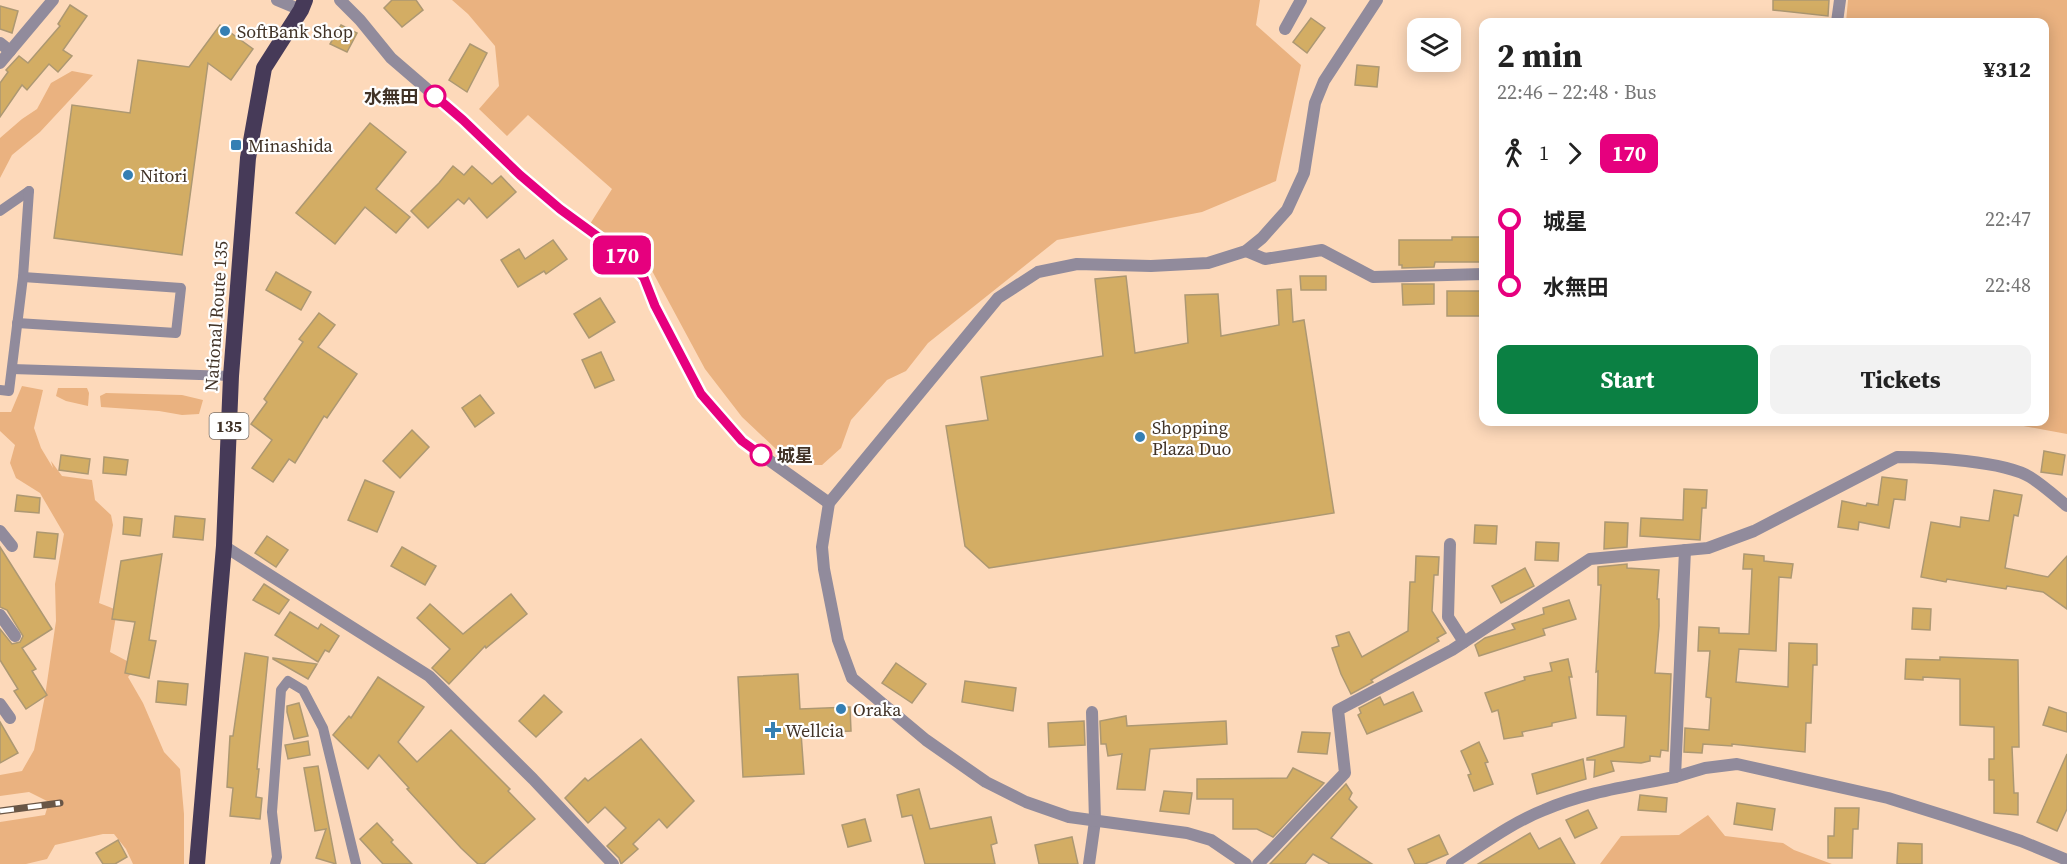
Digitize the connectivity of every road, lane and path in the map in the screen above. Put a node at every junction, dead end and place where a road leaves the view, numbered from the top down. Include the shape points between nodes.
1 (53, 0) edge
2 (277, 0) edge
3 (340, 0) edge
4 (1301, 0) edge
5 (1377, 0) edge
6 (1840, 0) edge
7 (303, 5) edge
8 (1838, 18) edge
9 (1285, 29) dead end
10 (5, 47) edge
11 (0, 63) edge
12 (0, 211) edge
13 (1246, 250) junction
14 (1479, 274) edge
15 (23, 277) junction
16 (17, 323) junction
17 (12, 369) junction
18 (231, 376) junction
19 (0, 390) edge
20 (829, 503) junction
21 (2067, 506) edge
22 (0, 531) edge
23 (1450, 544) dead end
24 (12, 546) dead end
25 (224, 546) junction
26 (1685, 550) junction
27 (0, 615) edge
28 (15, 636) dead end
29 (1464, 642) junction
30 (0, 704) edge
31 (1092, 712) dead end
32 (10, 718) dead end
33 (1675, 777) junction
34 (1095, 821) junction
35 (2067, 860) edge
36 (197, 864) edge
37 (275, 864) edge
38 (356, 864) edge
39 (614, 864) edge
40 (1089, 864) edge
41 (1246, 864) edge
42 (1258, 864) edge
43 (1452, 864) edge

1 - 10 street
2 - 7 street
3 - 20 street via 391,58 520,175 619,252 644,278 701,394 742,441
4 - 9 street
5 - 13 street via 1324,81 1316,103 1304,173 1287,210
6 - 8 street
7 - 18 highway, National Route 135 / 135 via 264,68 248,158
10 - 11 street
12 - 15 lane via 29,191
13 - 14 street via 1265,259 1322,250 1373,277
13 - 20 street via 1208,263 1077,264 1038,272 998,297
15 - 16 lane
15 - 16 lane via 181,288 176,333
16 - 17 lane
17 - 18 lane
17 - 19 lane via 9,391
18 - 25 highway, National Route 135 / 135
20 - 34 street via 822,547 824,569 838,640 852,678 926,740 986,782 1026,802 1069,817
21 - 26 street via 2028,476 1999,466 1897,457 1754,531 1708,548
22 - 24 street
23 - 29 street via 1448,617
25 - 36 highway, National Route 135 / 135
25 - 39 street via 429,676
26 - 29 street via 1590,559
26 - 33 street
27 - 28 street
29 - 42 street via 1338,710 1345,773
30 - 32 street
31 - 34 street
33 - 35 street via 1705,768 1748,766 1888,798
33 - 43 street via 1570,800 1543,810
34 - 40 street
34 - 41 street via 1187,833 1211,840
37 - 38 lane via 272,812 281,690 288,681 303,690 323,728

